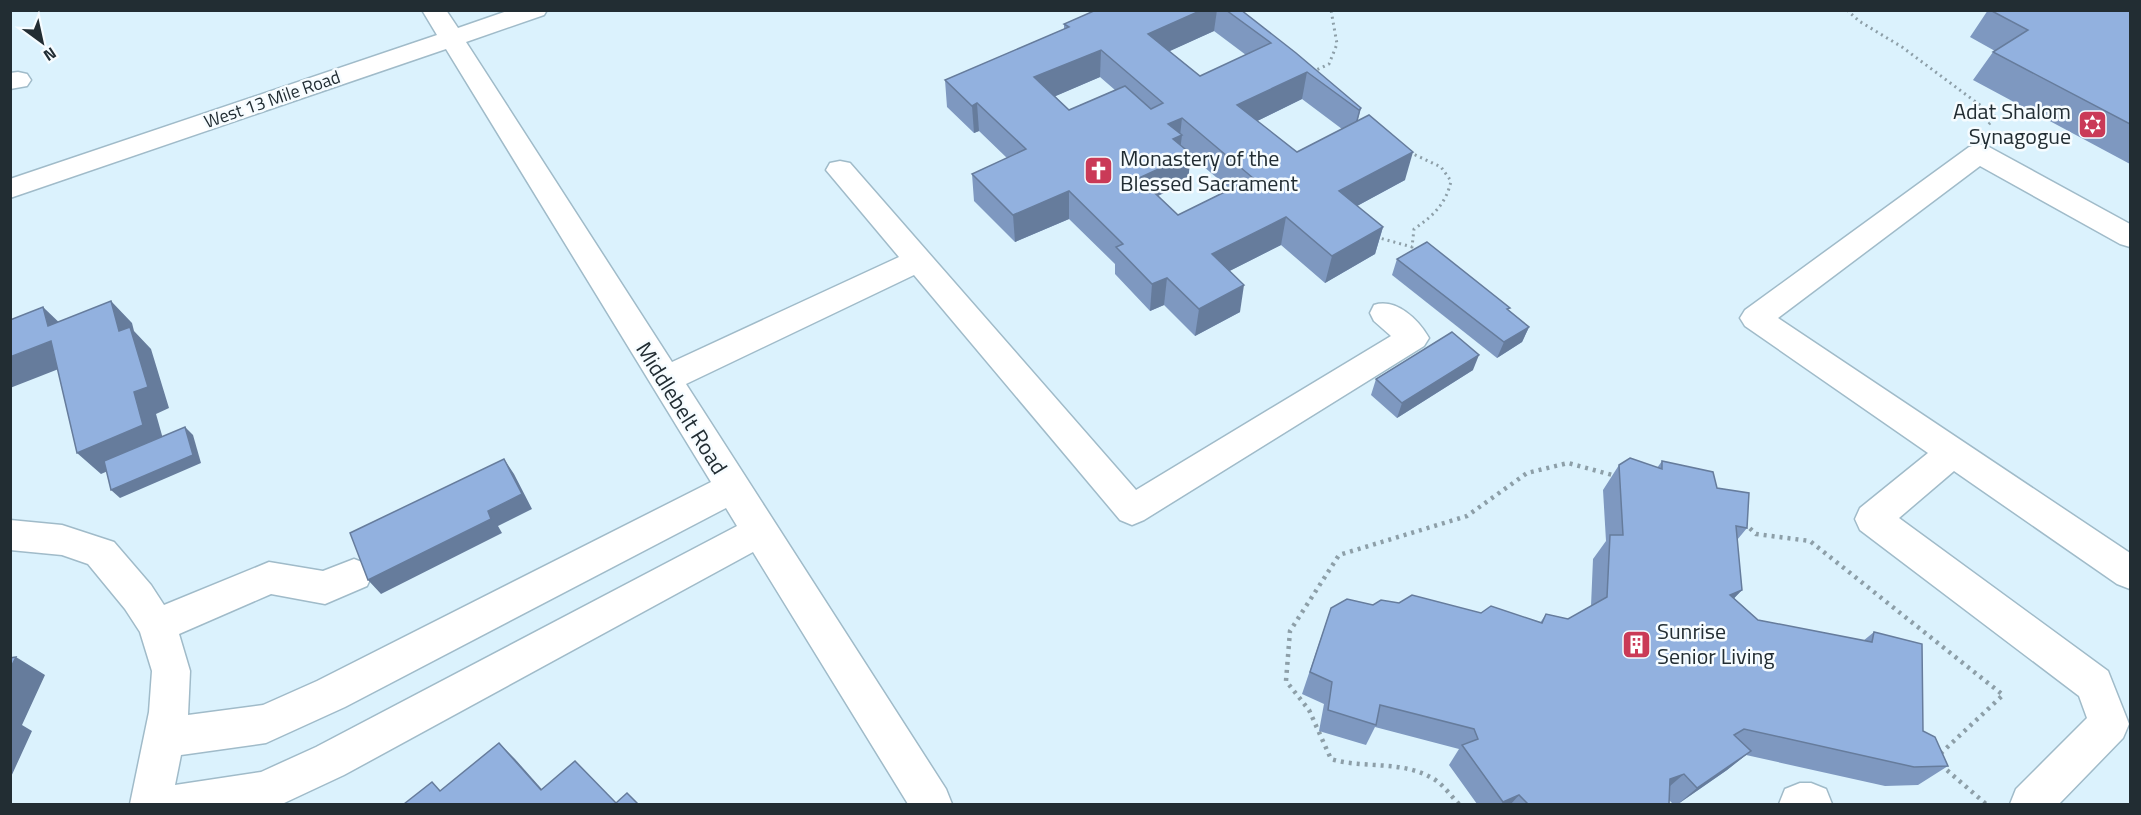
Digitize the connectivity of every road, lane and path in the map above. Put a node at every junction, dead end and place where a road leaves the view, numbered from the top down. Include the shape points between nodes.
1 (434, 10) edge
2 (535, 10) edge
3 (1331, 10) edge
4 (1848, 10) edge
5 (452, 38) junction
6 (1310, 72) edge
7 (1984, 128) dead end
8 (1400, 150) edge
9 (840, 170) dead end
10 (10, 189) edge
11 (1376, 237) edge
12 (2130, 237) edge
13 (918, 260) junction
14 (1385, 313) dead end
15 (664, 380) junction
16 (1954, 452) junction
17 (1618, 476) edge
18 (732, 488) junction
19 (1738, 518) edge
20 (760, 531) junction
21 (10, 535) edge
22 (2130, 573) edge
23 (354, 575) dead end
24 (157, 626) junction
25 (164, 738) junction
26 (151, 804) edge
27 (179, 804) edge
28 (931, 804) edge
29 (1460, 804) edge
30 (1800, 804) edge
31 (1811, 804) edge
32 (1986, 804) edge
33 (2031, 804) edge

1 - 5 street, Middlebelt Road
2 - 5 street, West 13 Mile Road
3 - 6 path via 1337,44 1329,64
4 - 7 path via 1996,117
5 - 10 street, West 13 Mile Road
5 - 15 street, Middlebelt Road
8 - 11 path via 1441,167 1451,181 1449,194 1442,208 1414,230 1412,246
9 - 13 street
12 - 16 street via 1979,153 1756,318
13 - 14 street via 1132,510 1413,338
13 - 15 street
15 - 18 street, Middlebelt Road
16 - 22 street
16 - 33 street via 1873,519 2094,684 2109,724
17 - 29 path via 1568,463 1527,472 1467,516 1339,555 1290,631 1286,681 1309,710 1331,759 1350,765 1405,767 1433,778
18 - 20 street, Middlebelt Road
18 - 25 street via 331,694 266,723
19 - 32 path via 1756,534 1810,541 2003,695 1934,759
20 - 27 street via 302,774 263,792
20 - 28 street, Middlebelt Road
21 - 24 street via 62,540 101,553
23 - 24 street via 326,588 269,578
24 - 25 street via 171,671
25 - 26 street
30 - 31 street

